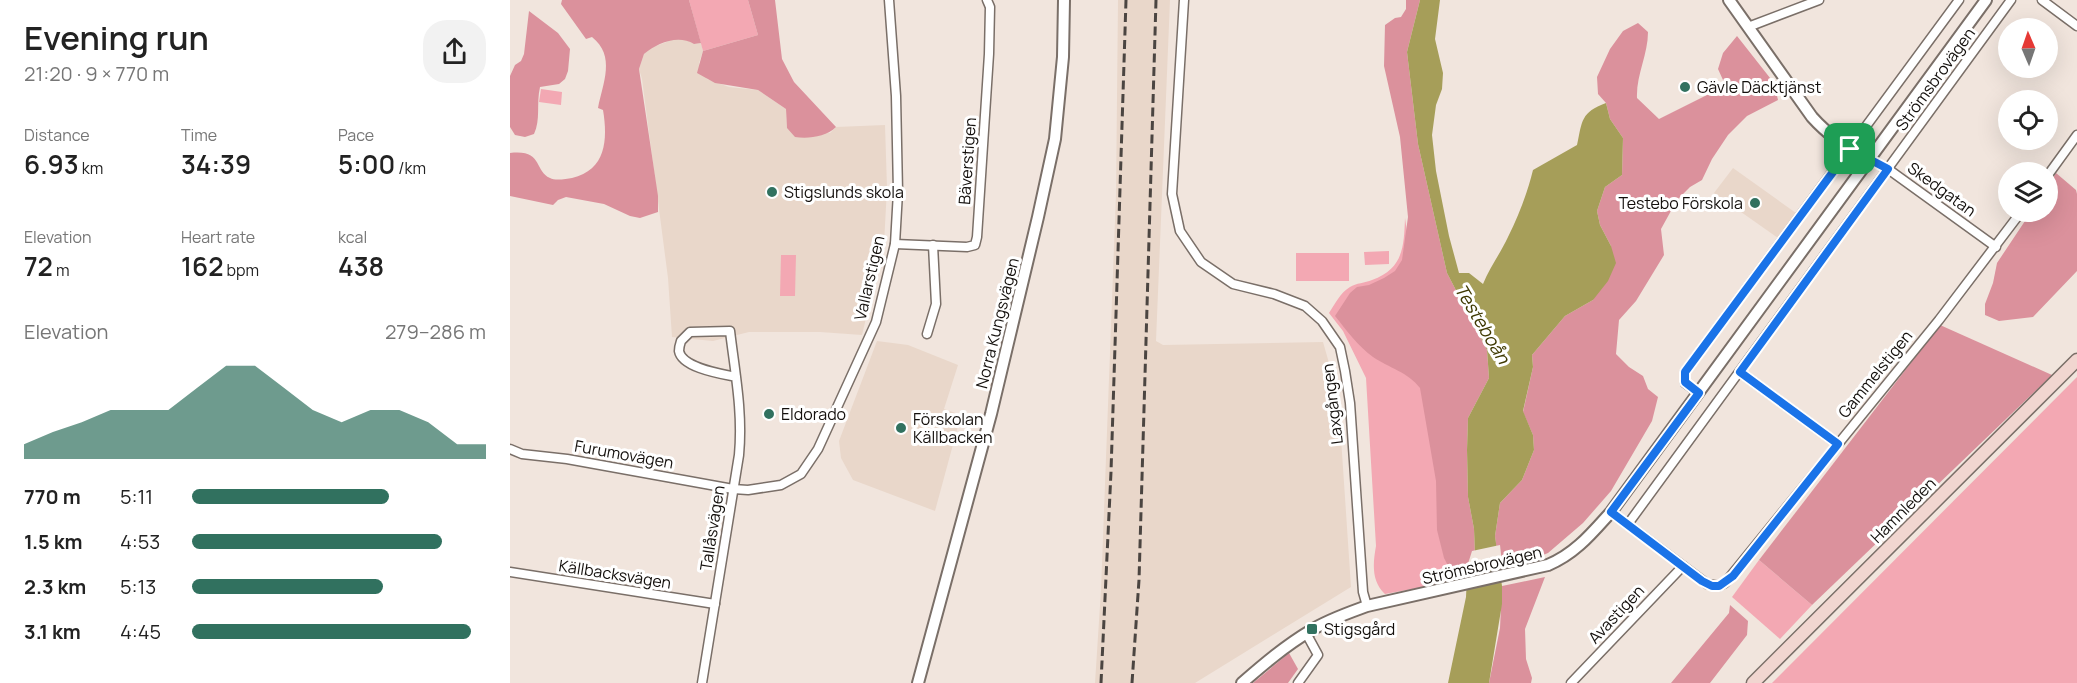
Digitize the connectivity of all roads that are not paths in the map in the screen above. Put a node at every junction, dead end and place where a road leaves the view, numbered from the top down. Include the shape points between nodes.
1 (889, 0) edge
2 (987, 0) edge
3 (1064, 0) edge
4 (1184, 0) edge
5 (1730, 0) edge
6 (1819, 0) edge
7 (1959, 0) edge
8 (1986, 0) edge
9 (2011, 0) edge
10 (2042, 0) edge
11 (2077, 26) edge
12 (1748, 27) junction
13 (2077, 135) edge
14 (1850, 149) junction
15 (1869, 159) junction
16 (2057, 162) edge
17 (1888, 169) junction
18 (2014, 222) edge
19 (895, 244) junction
20 (933, 245) junction
21 (1996, 247) junction
22 (927, 334) dead end
23 (2077, 360) edge
24 (1740, 372) junction
25 (736, 377) junction
26 (1699, 393) junction
27 (1838, 444) junction
28 (510, 449) edge
29 (733, 489) junction
30 (1611, 512) junction
31 (1628, 524) junction
32 (1683, 566) junction
33 (510, 573) edge
34 (715, 604) junction
35 (1366, 606) junction
36 (1306, 633) junction
37 (702, 683) edge
38 (918, 683) edge
39 (1242, 683) edge
40 (1298, 683) edge
41 (1571, 683) edge
42 (1753, 683) edge

1 - 19 street, Vallarstigen via 896,96
2 - 20 street, Bäverstigen via 989,54 977,237 975,244 967,247
3 - 38 street, Norra Kungsvägen via 1055,139 991,414
4 - 35 street, Laxgången via 1172,194 1180,231 1201,262 1233,284 1305,306 1322,321 1340,347 1350,403
5 - 12 street
6 - 12 street
7 - 14 street, Strömsbrovägen
8 - 15 street, Strömsbrovägen
9 - 17 street, Strömsbrovägen
10 - 11 street
12 - 14 street via 1812,117
13 - 16 street
14 - 15 street
14 - 26 street, Strömsbrovägen via 1685,372 1685,382
15 - 17 street, Skedgatan
15 - 26 street, Strömsbrovägen
17 - 21 street, Skedgatan
17 - 24 street, Strömsbrovägen
18 - 21 street, Gammelstigen
19 - 20 street, Bäverstigen
19 - 29 street, Vallarstigen via 876,322 813,457 801,474 781,485
20 - 22 street via 936,304
21 - 27 street, Gammelstigen
23 - 42 main road, Hamnleden
24 - 27 street
24 - 31 street, Strömsbrovägen
25 - 25 street, Tallåsvägen via 730,331 690,332 681,340 679,351 697,368
25 - 29 street, Tallåsvägen via 741,427
26 - 30 street, Strömsbrovägen
27 - 32 street, Gammelstigen via 1733,576 1719,586 1707,584
28 - 29 street, Furumovägen
29 - 34 street, Tallåsvägen
30 - 31 street
30 - 35 street, Strömsbrovägen via 1586,539 1548,566
31 - 32 street
32 - 41 street, Avastigen
33 - 34 street, Källbacksvägen
34 - 37 street, Tallåsvägen
35 - 36 street, Strömsbrovägen
36 - 39 street, Strömsbrovägen
36 - 40 street via 1318,655

